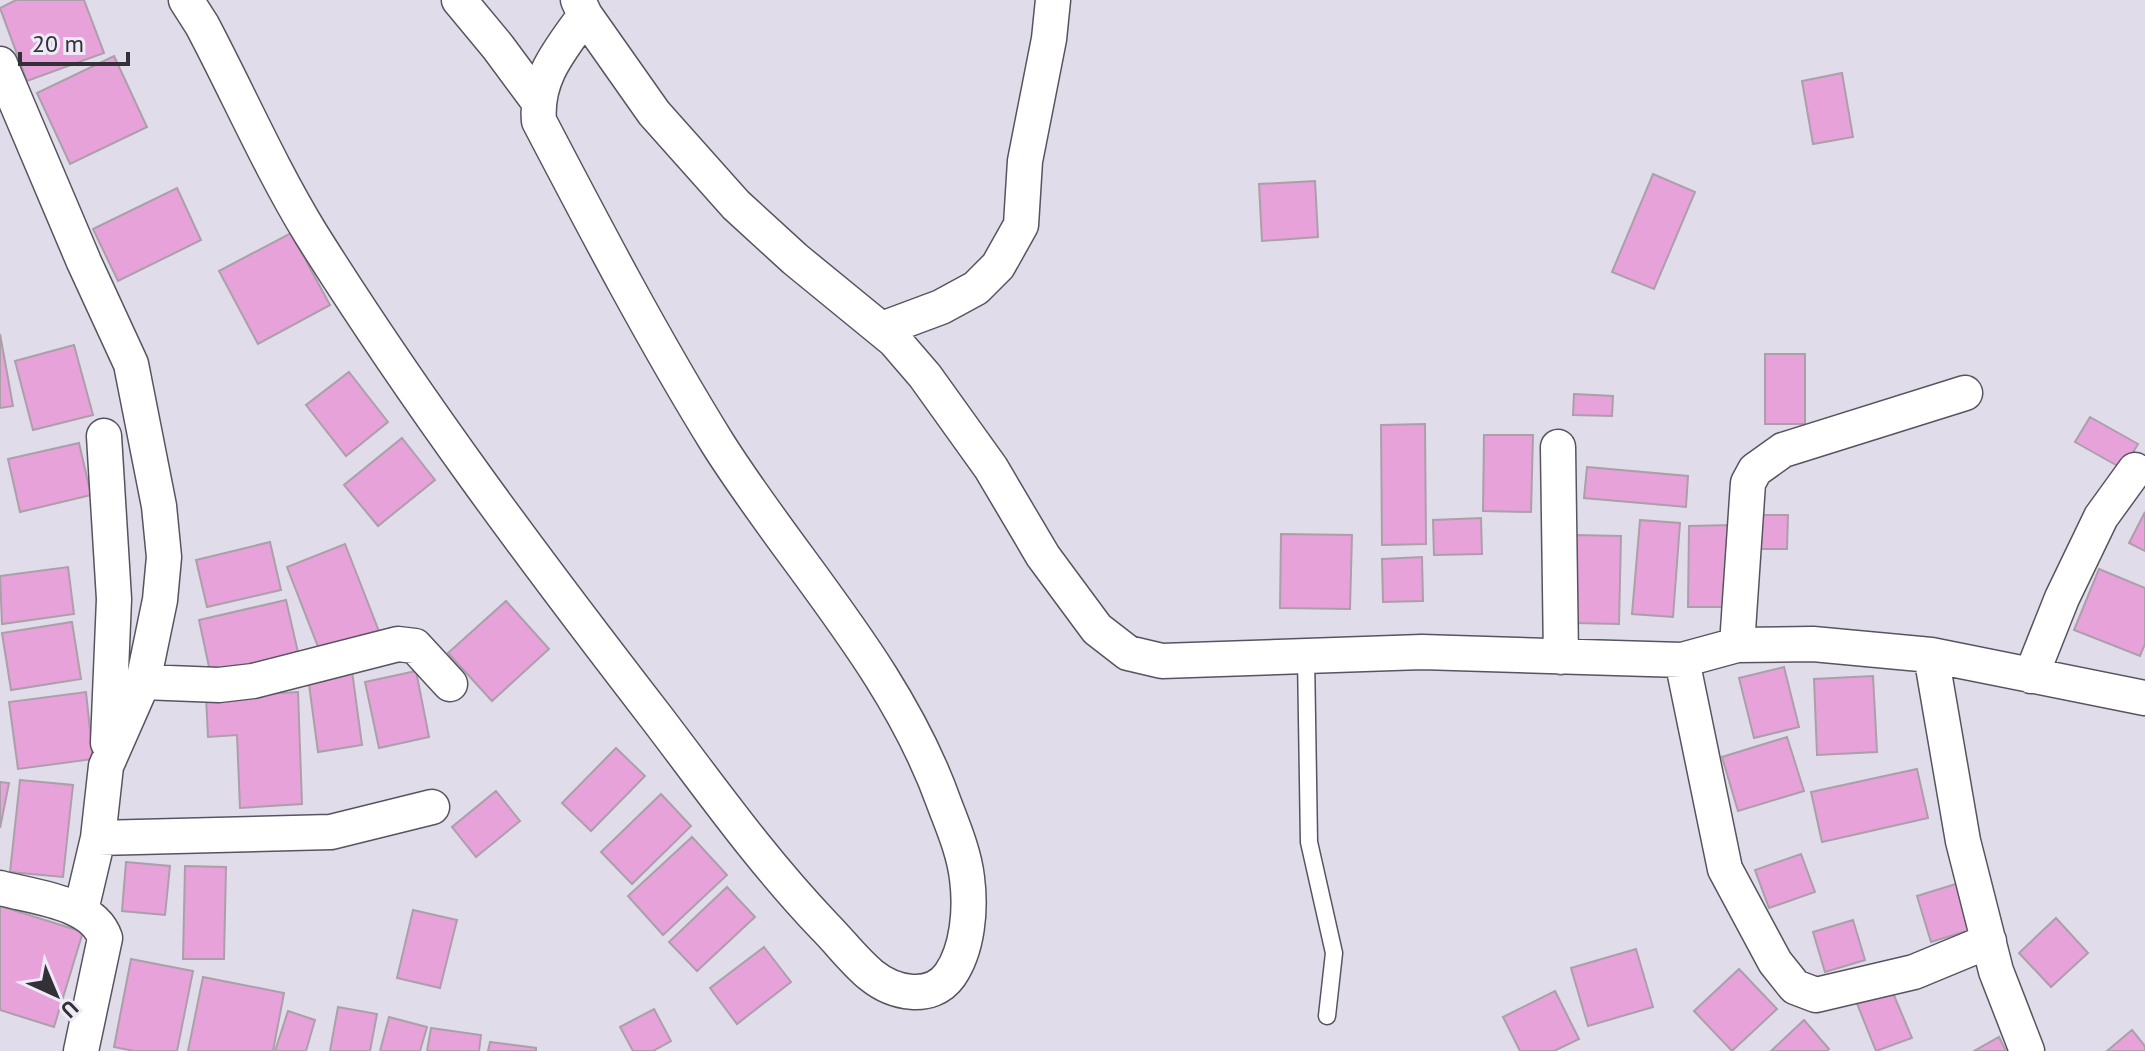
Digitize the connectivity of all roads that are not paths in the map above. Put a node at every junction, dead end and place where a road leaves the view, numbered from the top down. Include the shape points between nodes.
1 (186, 0) edge
2 (459, 0) edge
3 (1053, 0) edge
4 (582, 7) edge
5 (0, 64) edge
6 (538, 101) junction
7 (882, 329) junction
8 (1965, 393) dead end
9 (104, 436) dead end
10 (1558, 447) dead end
11 (2135, 470) dead end
12 (1737, 645) junction
13 (1931, 655) junction
14 (1306, 656) junction
15 (1561, 657) junction
16 (1682, 660) junction
17 (2031, 676) junction
18 (143, 682) junction
19 (450, 684) dead end
20 (2145, 698) edge
21 (106, 766) junction
22 (432, 807) dead end
23 (98, 838) junction
24 (0, 888) edge
25 (81, 910) junction
26 (1989, 941) junction
27 (1327, 1016) dead end
28 (83, 1051) edge
29 (2027, 1051) edge

1 - 6 street via 308,229 451,446 585,627 773,871 863,967 897,989 934,990 948,979 964,947 967,879 928,759 873,661 721,448 643,318 539,121
2 - 6 street
3 - 7 street via 1025,161 1021,225 998,266 976,288
4 - 6 street
4 - 7 street via 654,113 736,205
5 - 18 street via 131,364 164,557
7 - 14 street via 925,376 991,468 1043,556 1097,629 1128,653 1162,661
8 - 12 street via 1783,450 1755,470 1748,483
9 - 21 street via 114,599
10 - 15 street
11 - 17 street via 2101,517
12 - 13 street via 1813,644
12 - 16 street
13 - 17 street
13 - 26 street via 1963,841
14 - 15 street via 1422,652
14 - 27 lane via 1309,842 1334,953
15 - 16 street
16 - 26 street via 1725,869 1775,962 1795,987 1816,995 1914,972
17 - 20 street
18 - 19 street via 253,681 398,644 415,646
18 - 21 street
21 - 23 street
22 - 23 street via 331,832
23 - 25 street
24 - 25 street
25 - 28 street via 101,926 105,938
26 - 29 street

